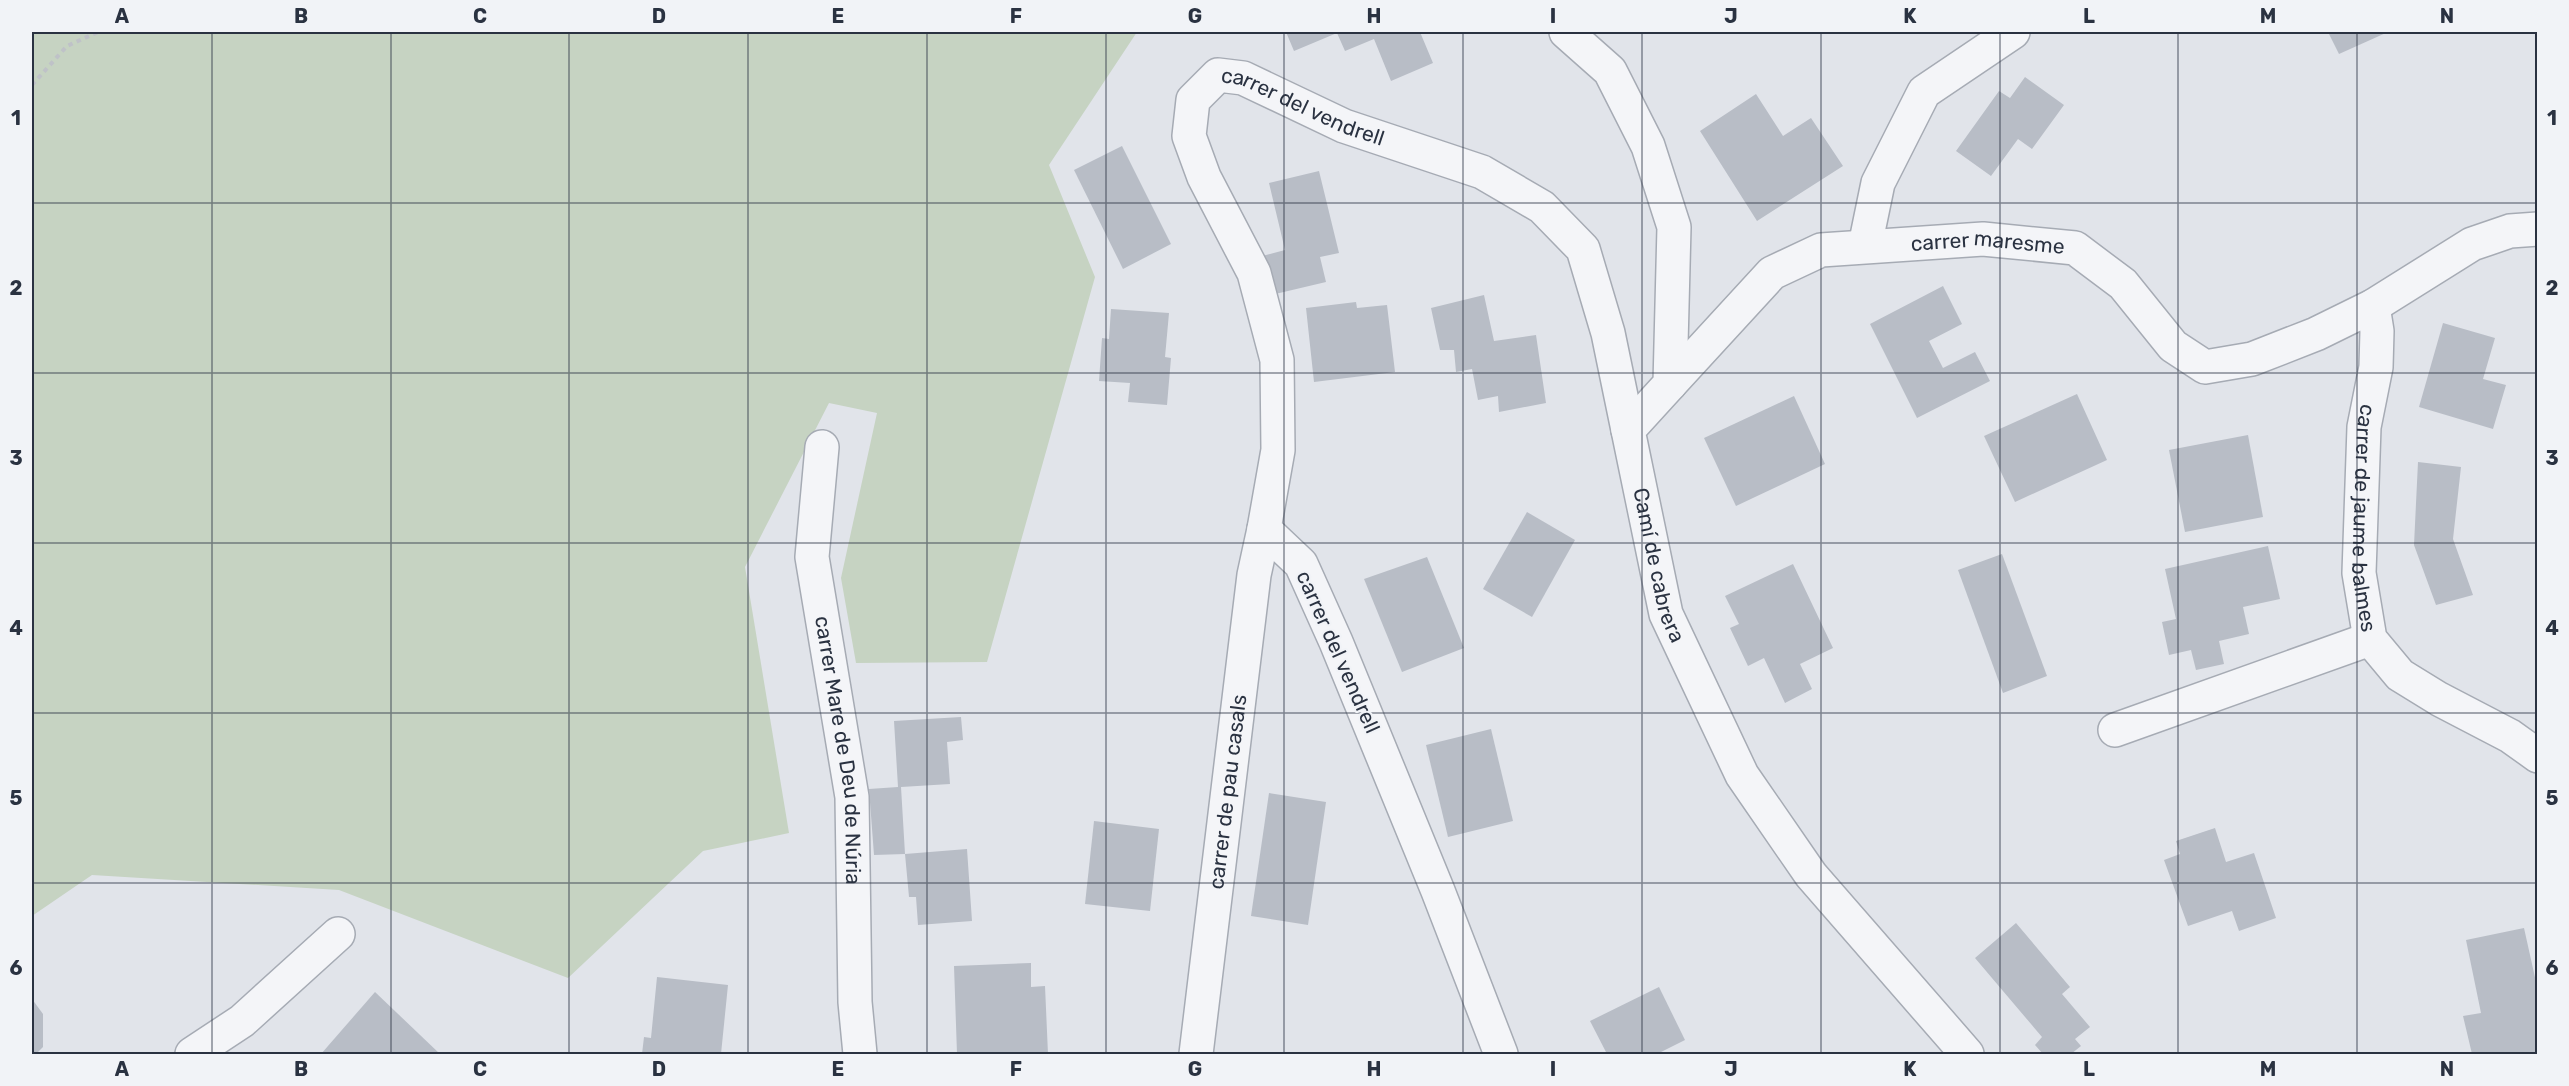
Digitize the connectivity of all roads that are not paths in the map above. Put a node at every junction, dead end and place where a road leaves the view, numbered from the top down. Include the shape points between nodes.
1 (1566, 32) edge
2 (2013, 32) edge
3 (2538, 229) edge
4 (1865, 246) junction
5 (2373, 306) junction
6 (1670, 384) junction
7 (1628, 430) junction
8 (822, 447) dead end
9 (1264, 529) junction
10 (2370, 639) junction
11 (2115, 730) dead end
12 (2538, 756) edge
13 (338, 934) dead end
14 (192, 1054) edge
15 (860, 1054) edge
16 (1197, 1054) edge
17 (1501, 1054) edge
18 (1967, 1054) edge

1 - 6 street via 1610,71 1648,146 1674,227
2 - 4 street via 1924,92 1878,183
3 - 5 street via 2510,231 2472,244
4 - 5 street, carrer maresme via 1983,239 2075,248 2123,284 2173,346 2205,367 2252,359
4 - 6 street, carrer maresme via 1821,250 1772,273
5 - 10 street, carrer de jaume balmes via 2376,367 2364,427 2359,573
6 - 7 street
7 - 9 street, carrer del vendrell via 1608,333 1583,249 1542,207 1482,172 1344,126 1243,78 1218,75 1193,100 1189,136 1204,177 1254,273 1277,360 1278,450
7 - 18 street, Camí de cabrera via 1666,614 1742,775 1811,875
8 - 15 street, carrer Mare de Deu de Núria via 812,557 852,797 855,1002
9 - 16 street, carrer de pau casals via 1254,575
9 - 17 street, carrer del vendrell via 1301,564 1425,859
10 - 11 street
10 - 12 street, carrer de jaume balmes via 2400,675 2510,736
13 - 14 street via 242,1021

